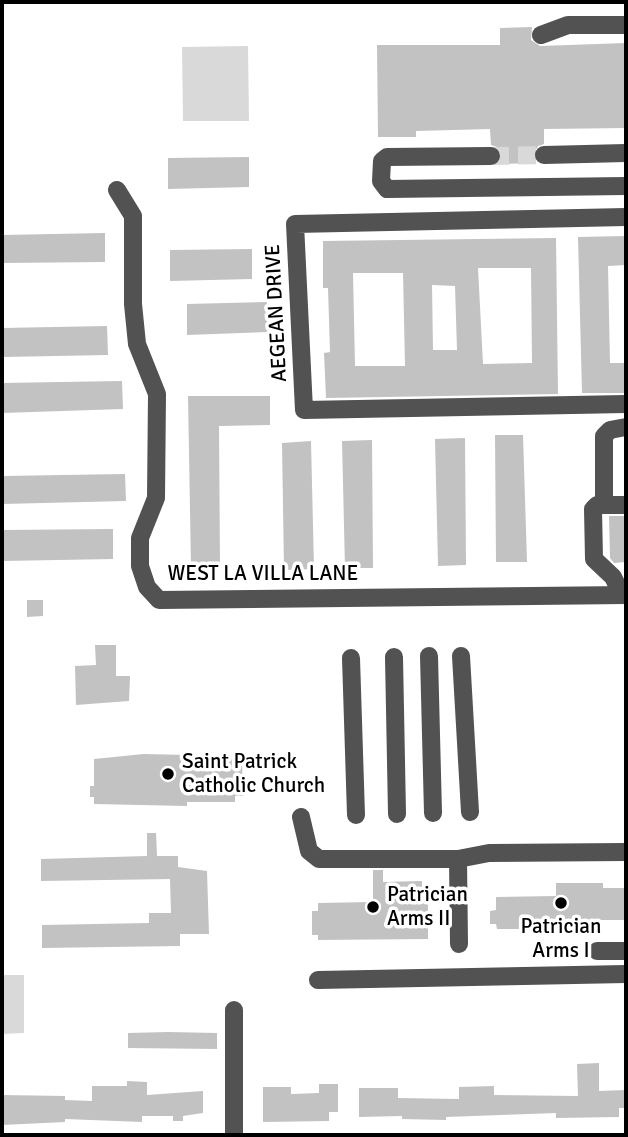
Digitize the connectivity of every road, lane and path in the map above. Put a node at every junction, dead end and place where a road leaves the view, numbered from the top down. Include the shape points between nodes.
1 (626, 25) edge
2 (541, 35) dead end
3 (626, 153) edge
4 (626, 186) edge
5 (559, 187) junction
6 (479, 188) junction
7 (117, 190) dead end
8 (626, 217) edge
9 (626, 404) edge
10 (626, 427) edge
11 (604, 498) dead end
12 (626, 505) edge
13 (624, 595) edge
14 (429, 656) dead end
15 (461, 656) dead end
16 (394, 657) dead end
17 (351, 659) dead end
18 (470, 812) dead end
19 (433, 813) dead end
20 (397, 814) dead end
21 (356, 815) dead end
22 (301, 817) dead end
23 (626, 852) edge
24 (458, 859) junction
25 (459, 944) dead end
26 (597, 951) dead end
27 (626, 951) edge
28 (626, 974) edge
29 (318, 980) dead end
30 (234, 1010) dead end
31 (234, 1135) edge

1 - 2 street via 568,25
3 - 5 street via 551,155
4 - 5 street
5 - 6 street
6 - 6 street via 387,189 381,181 382,161 387,157 485,156
7 - 13 street, WEST LA VILLA LANE via 133,216 137,344 157,394 156,498 141,538 140,566 147,587 159,600
8 - 9 street, AEGEAN DRIVE via 295,223 304,410
10 - 11 street via 604,436
12 - 13 street via 593,509 594,559
14 - 19 street
15 - 18 street
16 - 20 street
17 - 21 street
22 - 24 street via 309,851 319,859
23 - 24 street via 489,853
24 - 25 street
26 - 27 street
28 - 29 street
30 - 31 street

